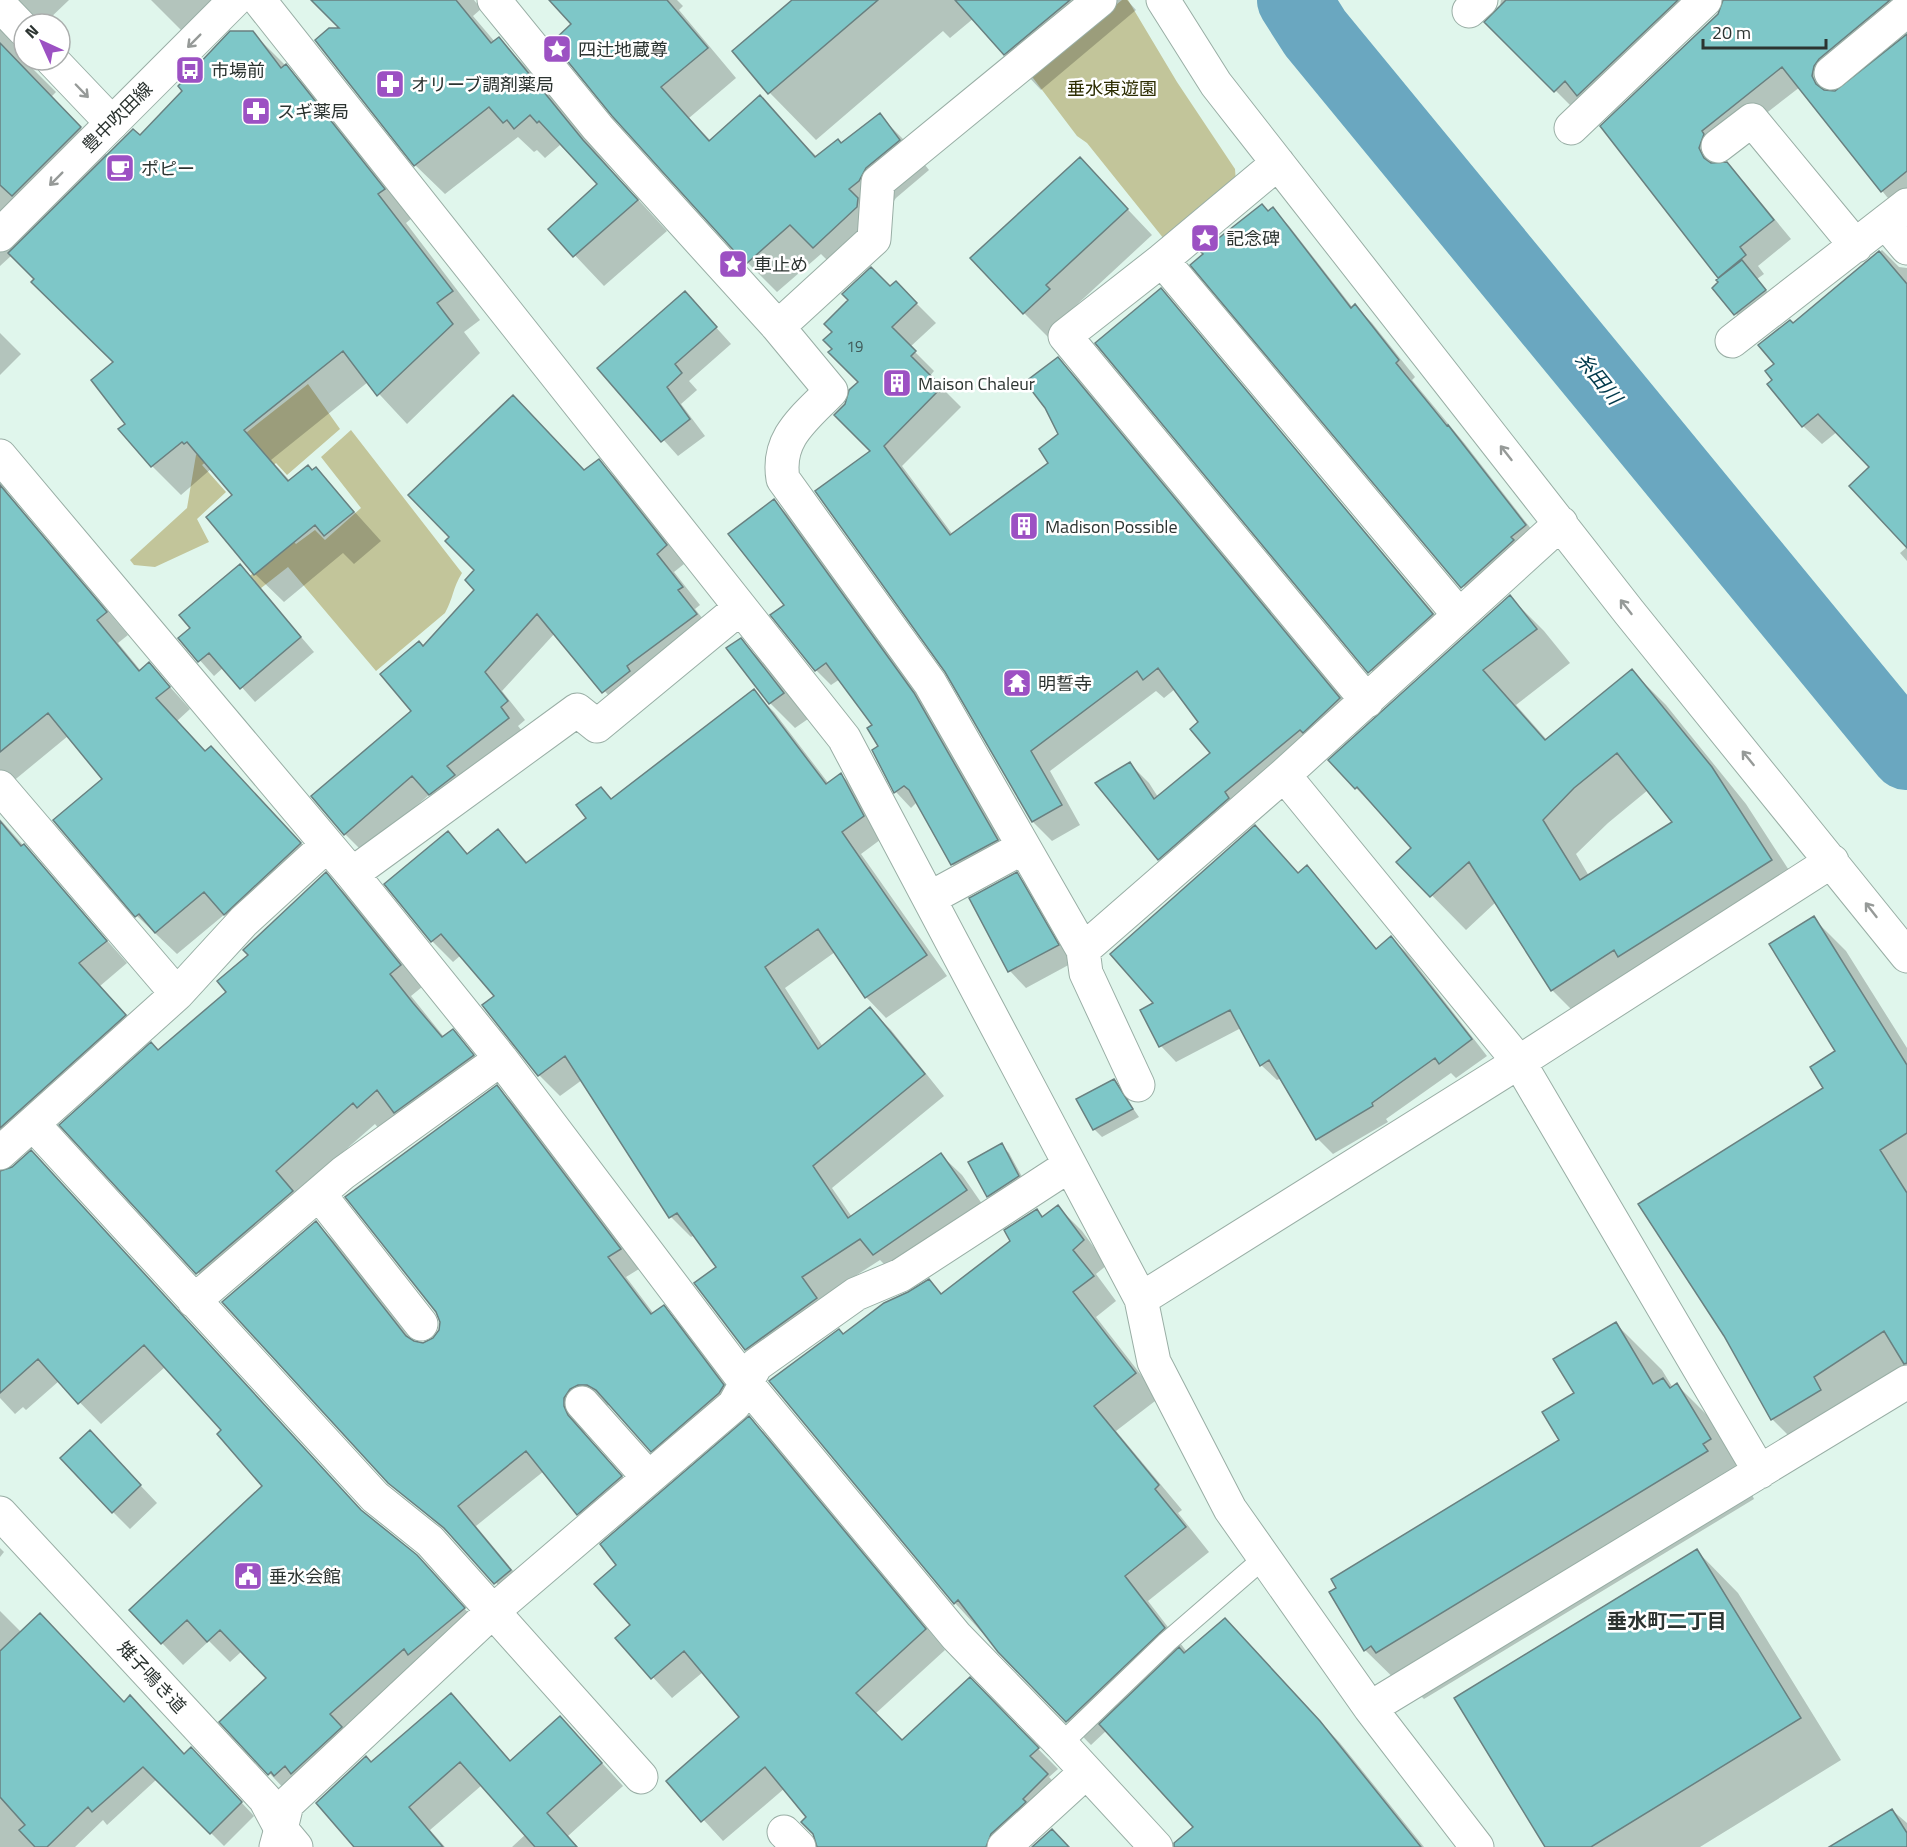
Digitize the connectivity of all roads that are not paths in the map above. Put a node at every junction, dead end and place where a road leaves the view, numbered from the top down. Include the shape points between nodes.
1 (235, 0) edge
2 (259, 0) edge
3 (495, 0) edge
4 (1100, 0) edge
5 (1163, 0) edge
6 (1705, 0) edge
7 (0, 5) edge
8 (1907, 10) edge
9 (12, 18) edge
10 (63, 72) edge
11 (1831, 73) dead end
12 (112, 123) junction
13 (1571, 128) dead end
14 (1718, 146) dead end
15 (1278, 163) junction
16 (1897, 214) edge
17 (0, 235) edge
18 (1856, 246) junction
19 (1907, 248) edge
20 (1162, 260) junction
21 (778, 327) junction
22 (1732, 341) dead end
23 (0, 456) edge
24 (1561, 523) junction
25 (740, 608) junction
26 (1459, 615) junction
27 (1366, 701) junction
28 (1284, 775) junction
29 (0, 787) edge
30 (327, 845) junction
31 (1024, 847) junction
32 (1832, 861) junction
33 (352, 874) junction
34 (930, 898) junction
35 (1083, 950) junction
36 (1907, 956) edge
37 (177, 994) junction
38 (501, 1059) junction
39 (1519, 1062) junction
40 (1138, 1085) dead end
41 (33, 1124) junction
42 (0, 1154) edge
43 (1070, 1165) junction
44 (319, 1194) junction
45 (1141, 1299) junction
46 (194, 1301) junction
47 (421, 1324) dead end
48 (1907, 1382) edge
49 (746, 1383) junction
50 (582, 1403) dead end
51 (1760, 1472) junction
52 (648, 1477) junction
53 (0, 1513) edge
54 (1264, 1558) junction
55 (493, 1611) junction
56 (1370, 1708) junction
57 (1061, 1744) junction
58 (1086, 1772) junction
59 (641, 1778) dead end
60 (284, 1841) edge
61 (1004, 1847) edge
62 (1156, 1847) edge
63 (1477, 1847) edge

1 -> 12 street, 豊中吹田線
2 - 25 street
3 - 21 street via 598,128
4 - 21 street via 878,182 874,239
5 - 15 street via 1216,84
6 - 13 street
7 - 9 street
8 - 11 street
10 -> 12 street
12 -> 17 street, 豊中吹田線
14 - 18 street via 1752,120
15 - 20 street
24 -> 15 street
16 - 18 street
16 - 19 street
18 - 22 street
20 - 26 street
20 - 27 street via 1065,336
21 - 31 street via 831,391 790,433 780,462 783,479 930,683
23 - 30 street
24 - 26 street
32 -> 24 street
25 - 33 street via 597,726 577,710
25 - 34 street via 844,738
26 - 27 street
27 - 28 street
28 - 35 street
28 - 39 street
29 - 37 street
30 - 33 street
30 - 37 street via 244,921
31 - 34 street
31 - 35 street
36 -> 32 street
32 - 39 street
33 - 38 street
34 - 43 street
35 - 40 street via 1086,973
37 - 41 street
38 - 44 street
38 - 49 street
39 - 45 street
39 - 51 street
41 - 42 street
41 - 46 street
43 - 45 street
43 - 49 street via 901,1275 856,1294 756,1365
44 - 46 street
44 - 47 street
45 - 54 street via 1154,1362 1230,1509
46 - 55 street via 375,1497 430,1541
48 - 51 street
49 - 52 street via 734,1405
49 - 57 street via 956,1636
50 - 52 street
51 - 56 street
52 - 55 street
53 - 60 street, 雉子鳴き道 via 264,1799
54 - 56 street
54 - 57 lane via 1167,1642
55 - 59 street
55 - 60 street via 287,1804
56 - 63 street
57 - 58 street
58 - 61 street
58 - 62 street

